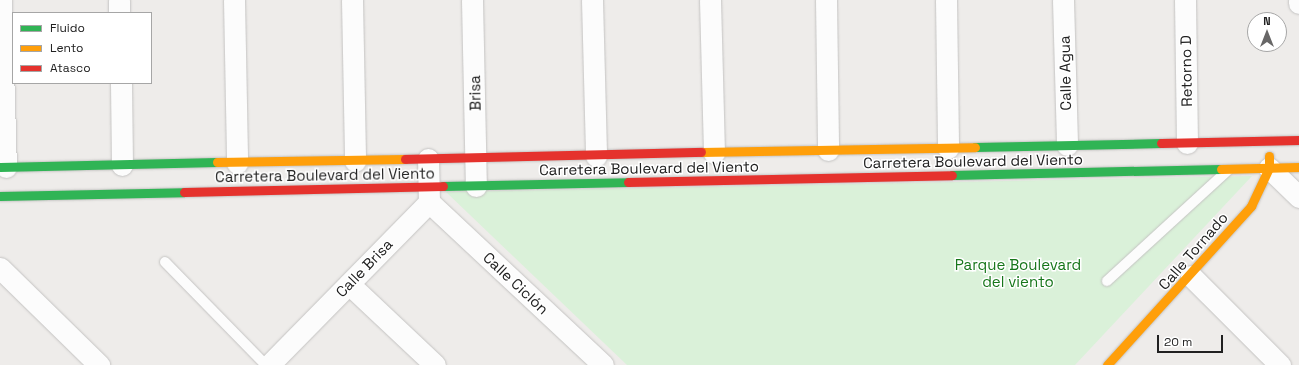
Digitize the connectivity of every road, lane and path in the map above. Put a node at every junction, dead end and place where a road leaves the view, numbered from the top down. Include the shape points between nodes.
1 (1, 0) edge
2 (119, 0) edge
3 (234, 0) edge
4 (352, 0) edge
5 (472, 0) edge
6 (592, 0) edge
7 (710, 0) edge
8 (826, 0) edge
9 (946, 0) edge
10 (1063, 0) edge
11 (1185, 0) edge
12 (1299, 0) edge
13 (1299, 3) edge
14 (119, 12) edge
15 (121, 84) edge
16 (1299, 140) edge
17 (1269, 141) junction
18 (1187, 143) junction
19 (1067, 145) junction
20 (948, 148) junction
21 (828, 150) junction
22 (714, 153) junction
23 (596, 156) junction
24 (476, 158) junction
25 (428, 159) junction
26 (355, 161) junction
27 (238, 163) junction
28 (122, 165) junction
29 (3, 167) edge
30 (1299, 167) edge
31 (1269, 168) junction
32 (1228, 169) junction
33 (76, 173) junction
34 (476, 186) junction
35 (429, 194) junction
36 (75, 195) junction
37 (1298, 195) edge
38 (0, 196) edge
39 (165, 262) dead end
40 (0, 268) edge
41 (1191, 276) junction
42 (1107, 281) dead end
43 (349, 284) junction
44 (1110, 364) edge
45 (99, 365) edge
46 (267, 365) edge
47 (435, 365) edge
48 (603, 365) edge
49 (1280, 365) edge

1 - 29 street
2 - 14 street
3 - 27 street
4 - 26 street
5 - 24 street, Brisa
6 - 23 street
7 - 22 street
8 - 21 street
9 - 20 street
10 - 19 street, Calle Agua
11 - 18 street, Retorno D
12 - 13 street
15 - 28 street
16 - 17 street, Carretera Boulevard del Viento
17 - 18 street, Carretera Boulevard del Viento
17 - 31 street, Calle Tornado
18 - 19 street, Carretera Boulevard del Viento
19 - 20 street, Carretera Boulevard del Viento
20 - 21 street, Carretera Boulevard del Viento
21 - 22 street, Carretera Boulevard del Viento
22 - 23 street, Carretera Boulevard del Viento
23 - 24 street, Carretera Boulevard del Viento
24 - 25 street, Carretera Boulevard del Viento
24 - 34 street, Brisa
25 - 26 street, Carretera Boulevard del Viento
25 - 35 street
26 - 27 street, Carretera Boulevard del Viento
27 - 28 street, Carretera Boulevard del Viento
28 - 33 street, Carretera Boulevard del Viento
29 - 33 street, Carretera Boulevard del Viento
30 - 31 street, Carretera Boulevard del Viento
31 - 32 street, Carretera Boulevard del Viento
31 - 37 street
31 - 41 street, Calle Tornado via 1251,206
32 - 34 street, Carretera Boulevard del Viento
32 - 42 lane
33 - 36 street
34 - 35 street, Carretera Boulevard del Viento
35 - 36 street, Carretera Boulevard del Viento
35 - 43 street, Calle Brisa
35 - 48 street, Calle Ciclón
36 - 38 street, Carretera Boulevard del Viento
39 - 46 lane
40 - 45 street
41 - 44 street, Calle Tornado
41 - 49 street
43 - 46 street, Calle Brisa
43 - 47 street

